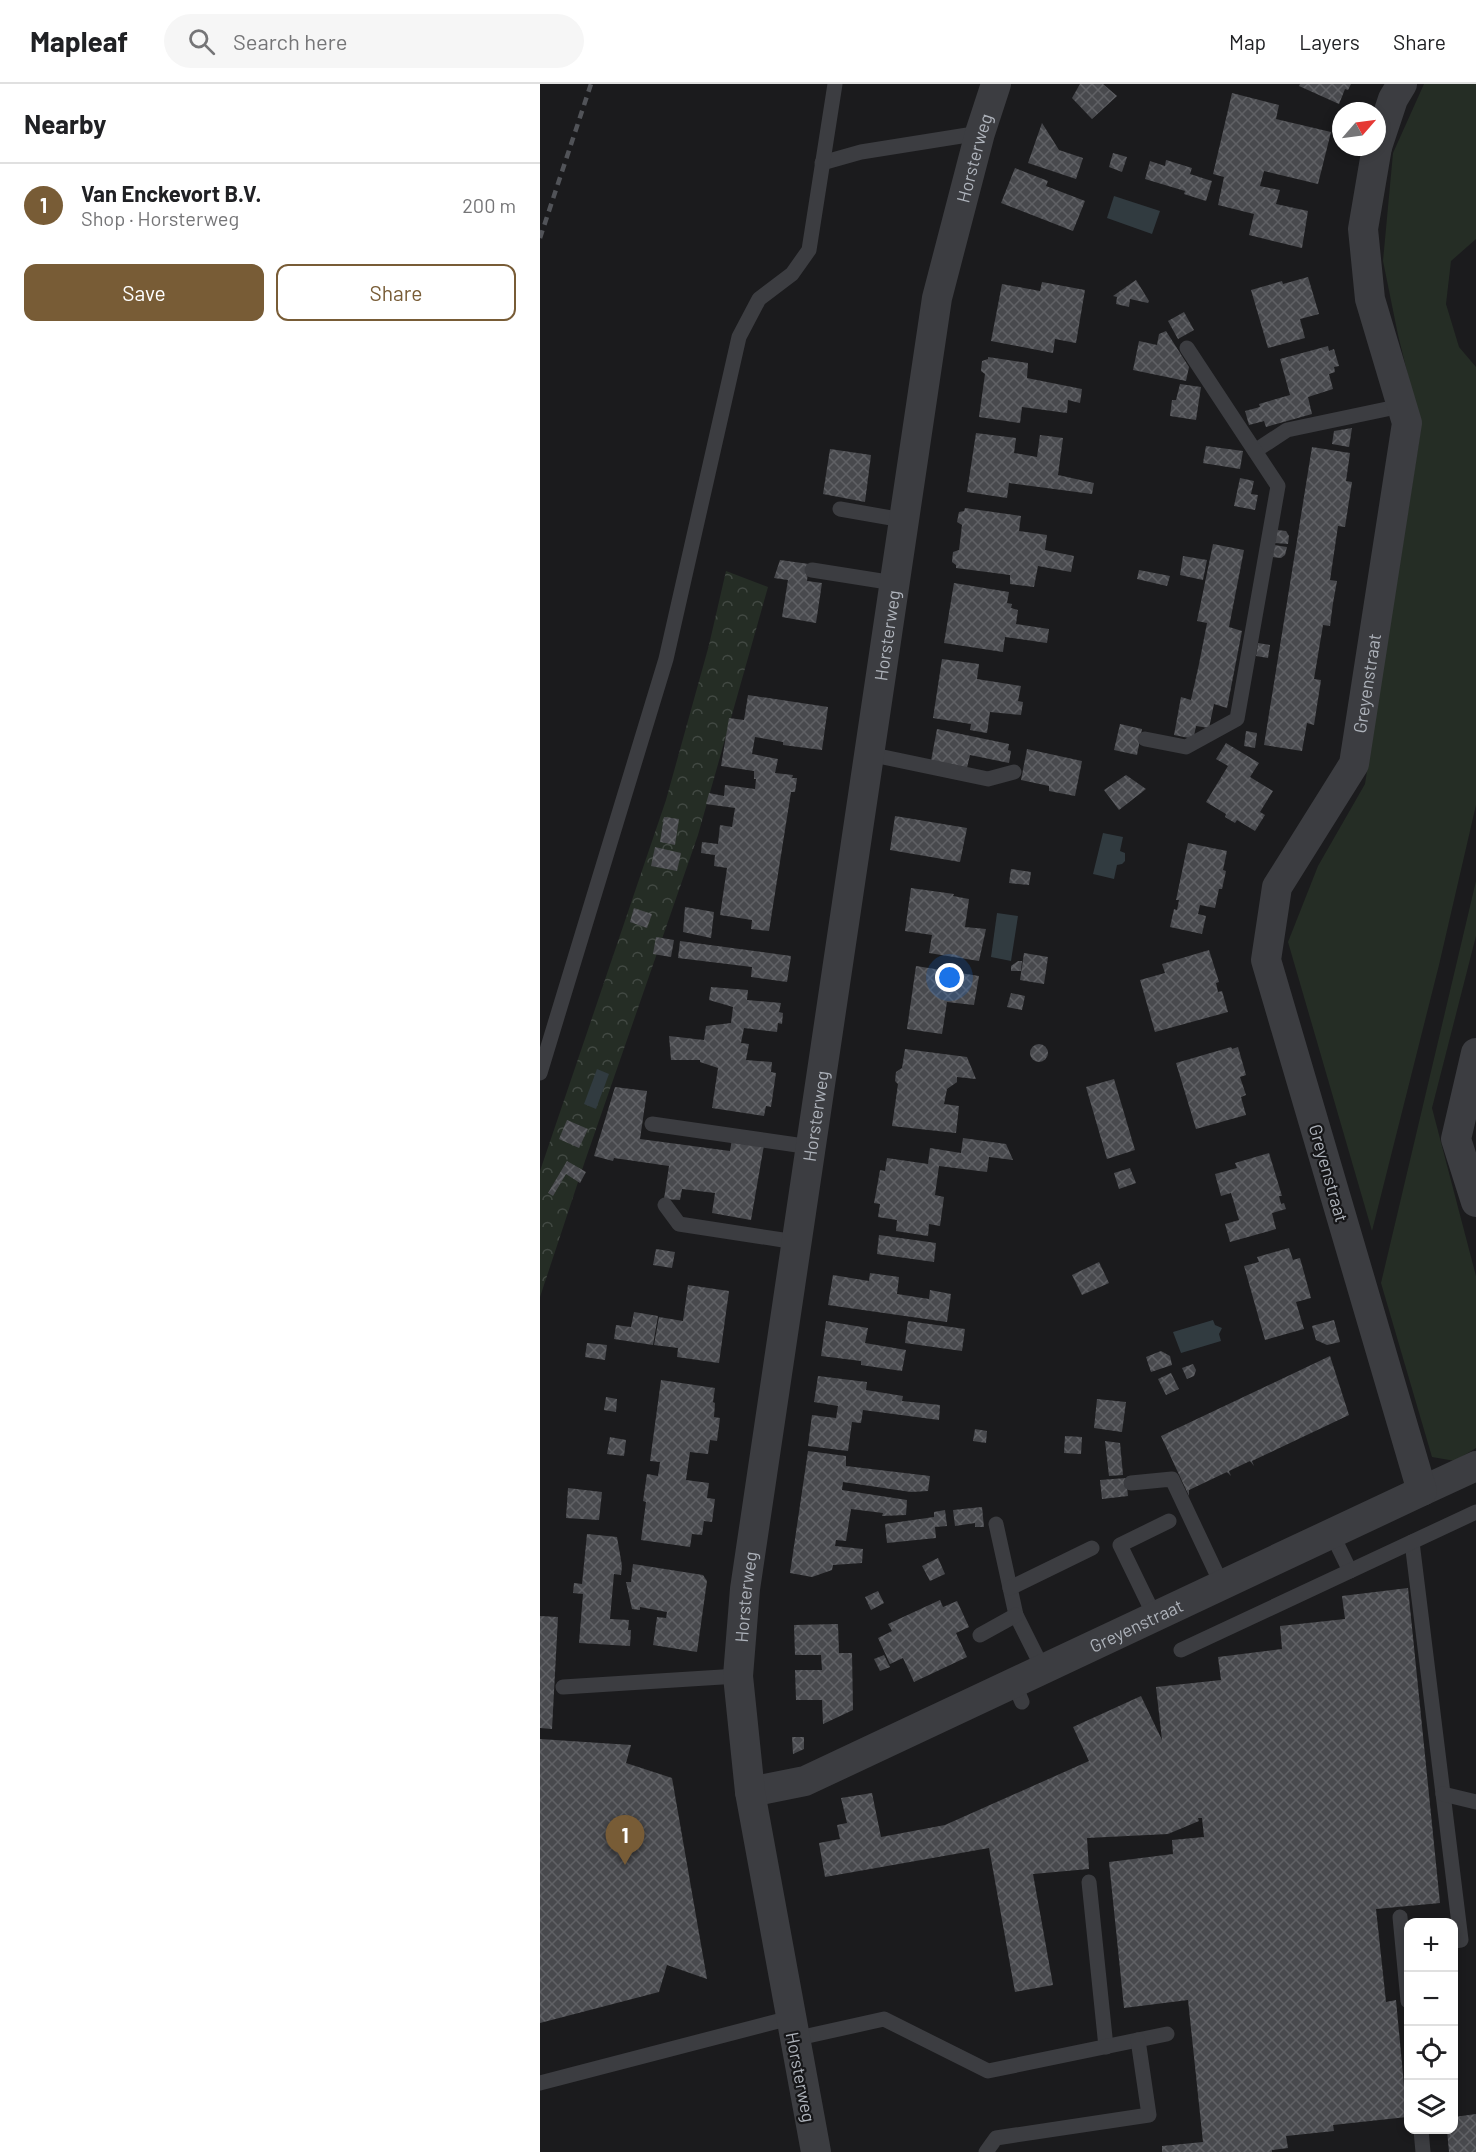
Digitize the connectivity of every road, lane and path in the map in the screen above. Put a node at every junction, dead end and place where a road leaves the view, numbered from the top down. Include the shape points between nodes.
1 (835, 84) edge
2 (996, 84) edge
3 (1402, 84) edge
4 (1386, 120) edge
5 (980, 133) junction
6 (1375, 156) edge
7 (822, 164) junction
8 (1187, 348) dead end
9 (1401, 406) junction
10 (1255, 451) junction
11 (840, 509) dead end
12 (903, 520) junction
13 (812, 570) dead end
14 (894, 583) junction
15 (1145, 739) dead end
16 (869, 754) junction
17 (1014, 772) dead end
18 (1476, 1053) edge
19 (540, 1073) edge
20 (652, 1124) dead end
21 (811, 1147) junction
22 (1476, 1202) edge
23 (665, 1205) dead end
24 (796, 1242) junction
25 (1476, 1466) edge
26 (1131, 1483) dead end
27 (1422, 1491) junction
28 (1476, 1512) edge
29 (1169, 1521) dead end
30 (996, 1524) dead end
31 (1332, 1534) junction
32 (1412, 1542) junction
33 (1092, 1548) dead end
34 (1350, 1571) junction
35 (1222, 1585) junction
36 (1010, 1588) junction
37 (1016, 1615) junction
38 (1155, 1617) junction
39 (980, 1635) dead end
40 (1181, 1650) dead end
41 (1043, 1669) junction
42 (738, 1676) junction
43 (562, 1687) dead end
44 (750, 1792) junction
45 (1443, 1794) junction
46 (1476, 1802) edge
47 (1089, 1882) dead end
48 (1400, 1917) dead end
49 (1404, 1938) edge
50 (1458, 1940) edge
51 (792, 2028) junction
52 (1167, 2034) dead end
53 (1138, 2040) junction
54 (1106, 2047) junction
55 (540, 2083) edge
56 (1421, 2134) edge
57 (813, 2151) edge
58 (986, 2152) edge
59 (1423, 2152) edge

1 - 7 lane
2 - 5 street, Horsterweg
3 - 4 street, Greyenstraat
5 - 7 lane via 861,152
5 - 12 street, Horsterweg via 937,298
6 - 9 street, Greyenstraat via 1363,228 1370,299
7 - 19 lane via 809,250 792,274 759,299 739,337 666,659
8 - 10 lane
9 - 10 lane via 1287,430
9 - 27 street, Greyenstraat via 1407,423 1354,764 1277,887 1266,960
10 - 15 lane via 1278,486 1237,719 1186,747
11 - 12 lane
12 - 14 street, Horsterweg
13 - 14 lane
14 - 16 street, Horsterweg
16 - 17 lane via 988,779
16 - 21 street, Horsterweg
18 - 22 street via 1456,1139
20 - 21 lane
21 - 24 street, Horsterweg
23 - 24 lane via 679,1224
24 - 42 street, Horsterweg via 745,1589
25 - 27 street
26 - 35 lane via 1172,1479
27 - 31 street, Greyenstraat
28 - 32 lane
29 - 38 lane via 1120,1545
30 - 36 lane
31 - 34 lane
31 - 35 street, Greyenstraat
32 - 34 lane
32 - 45 lane
33 - 36 lane
34 - 40 lane
35 - 38 street, Greyenstraat
36 - 37 lane
37 - 39 lane
37 - 41 lane
38 - 41 street, Greyenstraat
41 - 44 street, Greyenstraat via 1018,1692 805,1781
42 - 43 lane
42 - 44 street, Horsterweg
44 - 51 street, Horsterweg
45 - 46 lane
45 - 50 lane via 1461,1940
47 - 54 lane
48 - 49 lane
51 - 54 lane via 884,2019 988,2071
51 - 55 lane
51 - 57 street, Horsterweg
52 - 53 lane
53 - 54 lane
53 - 58 lane via 1149,2115 996,2138
56 - 59 lane

